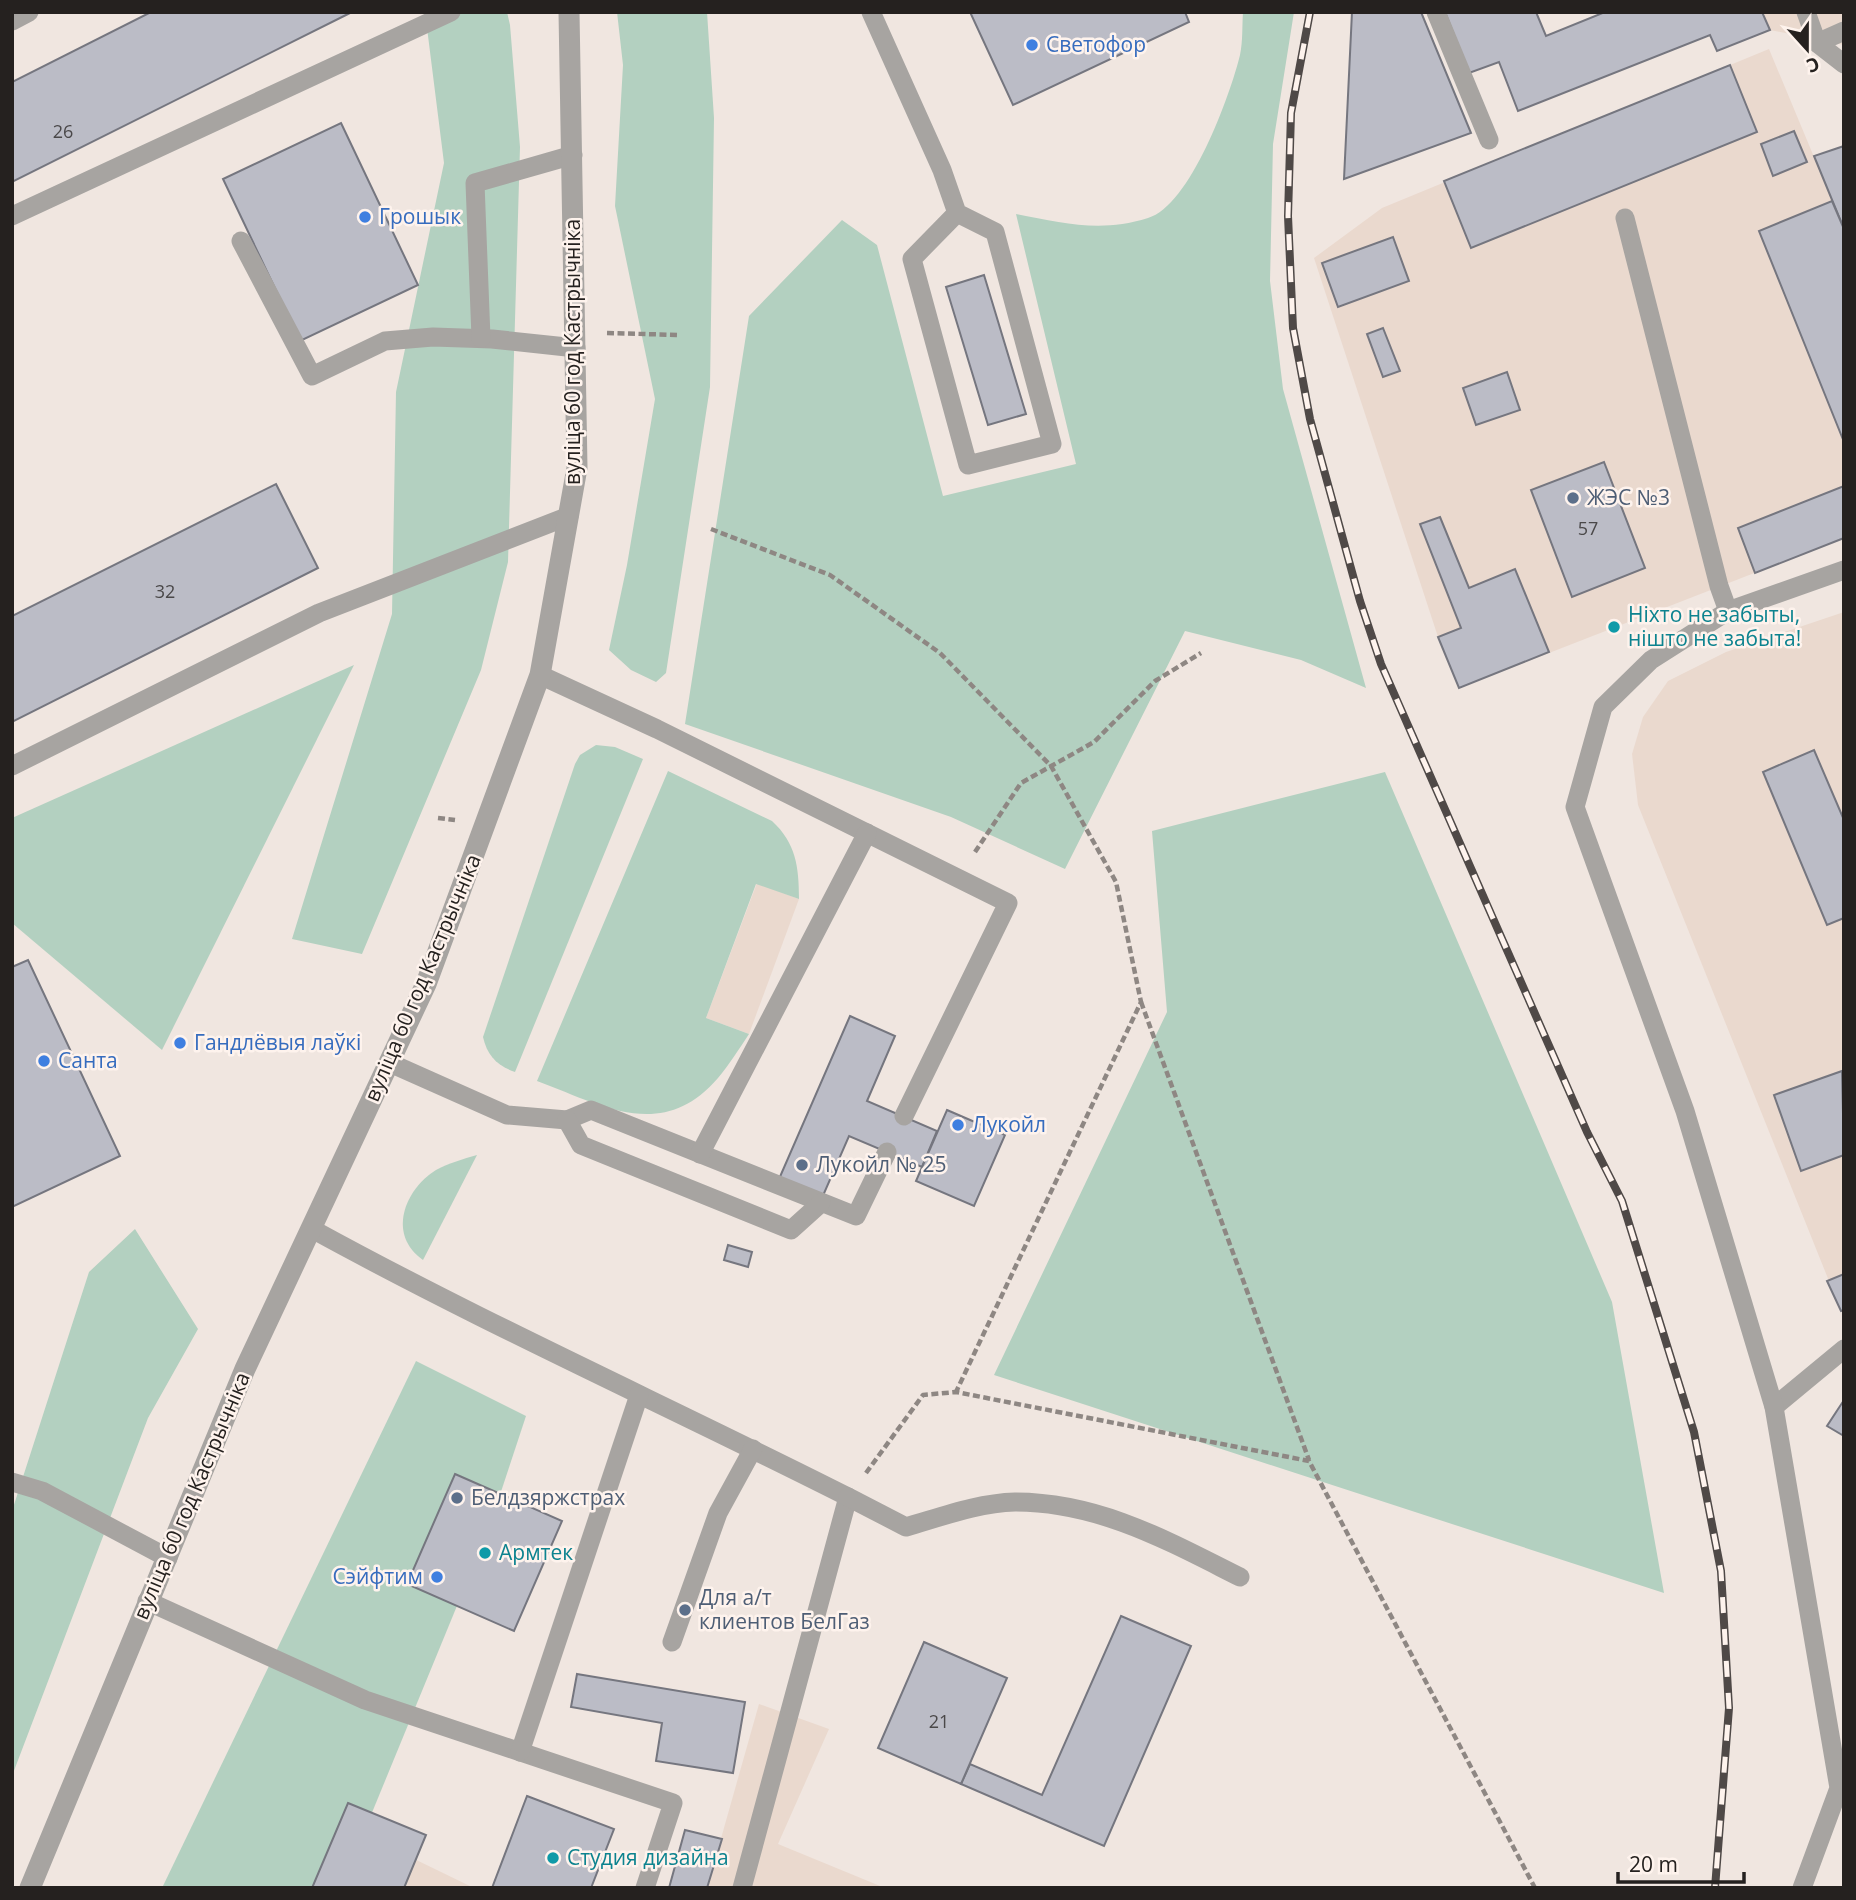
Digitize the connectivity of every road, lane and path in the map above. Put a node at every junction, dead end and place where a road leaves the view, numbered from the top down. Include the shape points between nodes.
1 (29, 12) edge
2 (451, 12) edge
3 (569, 12) edge
4 (871, 12) edge
5 (1436, 12) edge
6 (1806, 12) edge
7 (12, 21) edge
8 (1844, 31) edge
9 (1817, 43) junction
10 (1844, 64) edge
11 (1489, 139) dead end
12 (573, 155) junction
13 (957, 213) junction
14 (12, 216) edge
15 (1625, 218) dead end
16 (241, 241) dead end
17 (679, 335) dead end
18 (481, 338) junction
19 (576, 340) junction
20 (569, 516) junction
21 (1844, 570) edge
22 (1728, 611) junction
23 (1201, 653) dead end
24 (540, 675) junction
25 (12, 766) edge
26 (867, 833) junction
27 (958, 878) junction
28 (1141, 1002) dead end
29 (390, 1063) junction
30 (904, 1116) dead end
31 (567, 1120) junction
32 (887, 1152) dead end
33 (700, 1154) junction
34 (821, 1203) junction
35 (312, 1229) junction
36 (1844, 1349) edge
37 (639, 1395) junction
38 (1774, 1407) junction
39 (753, 1449) junction
40 (1309, 1461) dead end
41 (12, 1482) edge
42 (848, 1497) junction
43 (167, 1558) junction
44 (1240, 1577) dead end
45 (147, 1601) junction
46 (672, 1642) dead end
47 (520, 1752) junction
48 (30, 1888) edge
49 (645, 1888) edge
50 (742, 1888) edge
51 (1802, 1888) edge

1 - 7 lane
2 - 14 lane
3 - 12 street, вуліца 60 год Кастрычніка
4 - 13 lane
5 - 11 lane
6 - 9 lane
8 - 9 lane
9 - 10 lane
12 - 18 lane via 475,183
12 - 19 street, вуліца 60 год Кастрычніка
13 - 13 lane via 995,232 1052,444 968,465 912,259
15 - 22 lane
16 - 18 lane via 312,376 385,341
17 - 19 path
18 - 19 lane
19 - 20 street, вуліца 60 год Кастрычніка via 577,468
20 - 24 street, вуліца 60 год Кастрычніка
20 - 25 lane via 319,613
21 - 22 lane
22 - 38 lane via 1651,660 1603,706 1575,807 1685,1111
23 - 27 path via 1155,681 1094,742 1021,783
24 - 26 lane
24 - 29 street, вуліца 60 год Кастрычніка via 471,868
26 - 27 lane
26 - 33 lane
27 - 30 lane via 1008,903
28 - 40 path
29 - 31 lane via 507,1115
29 - 35 street, вуліца 60 год Кастрычніка
31 - 33 lane via 591,1110
31 - 34 lane via 581,1145 790,1230
32 - 34 lane via 856,1216
33 - 34 lane
35 - 37 lane via 418,1287
35 - 43 street, вуліца 60 год Кастрычніка via 245,1369
36 - 38 lane
37 - 39 lane
37 - 47 lane
38 - 51 lane via 1839,1788
39 - 42 lane
39 - 46 lane via 718,1513
41 - 43 lane via 42,1491
42 - 44 lane via 906,1527 1013,1502 1061,1506 1130,1523
42 - 50 lane
43 - 45 street, вуліца 60 год Кастрычніка
45 - 47 lane via 365,1700
45 - 48 street, вуліца 60 год Кастрычніка
47 - 49 lane via 673,1803

